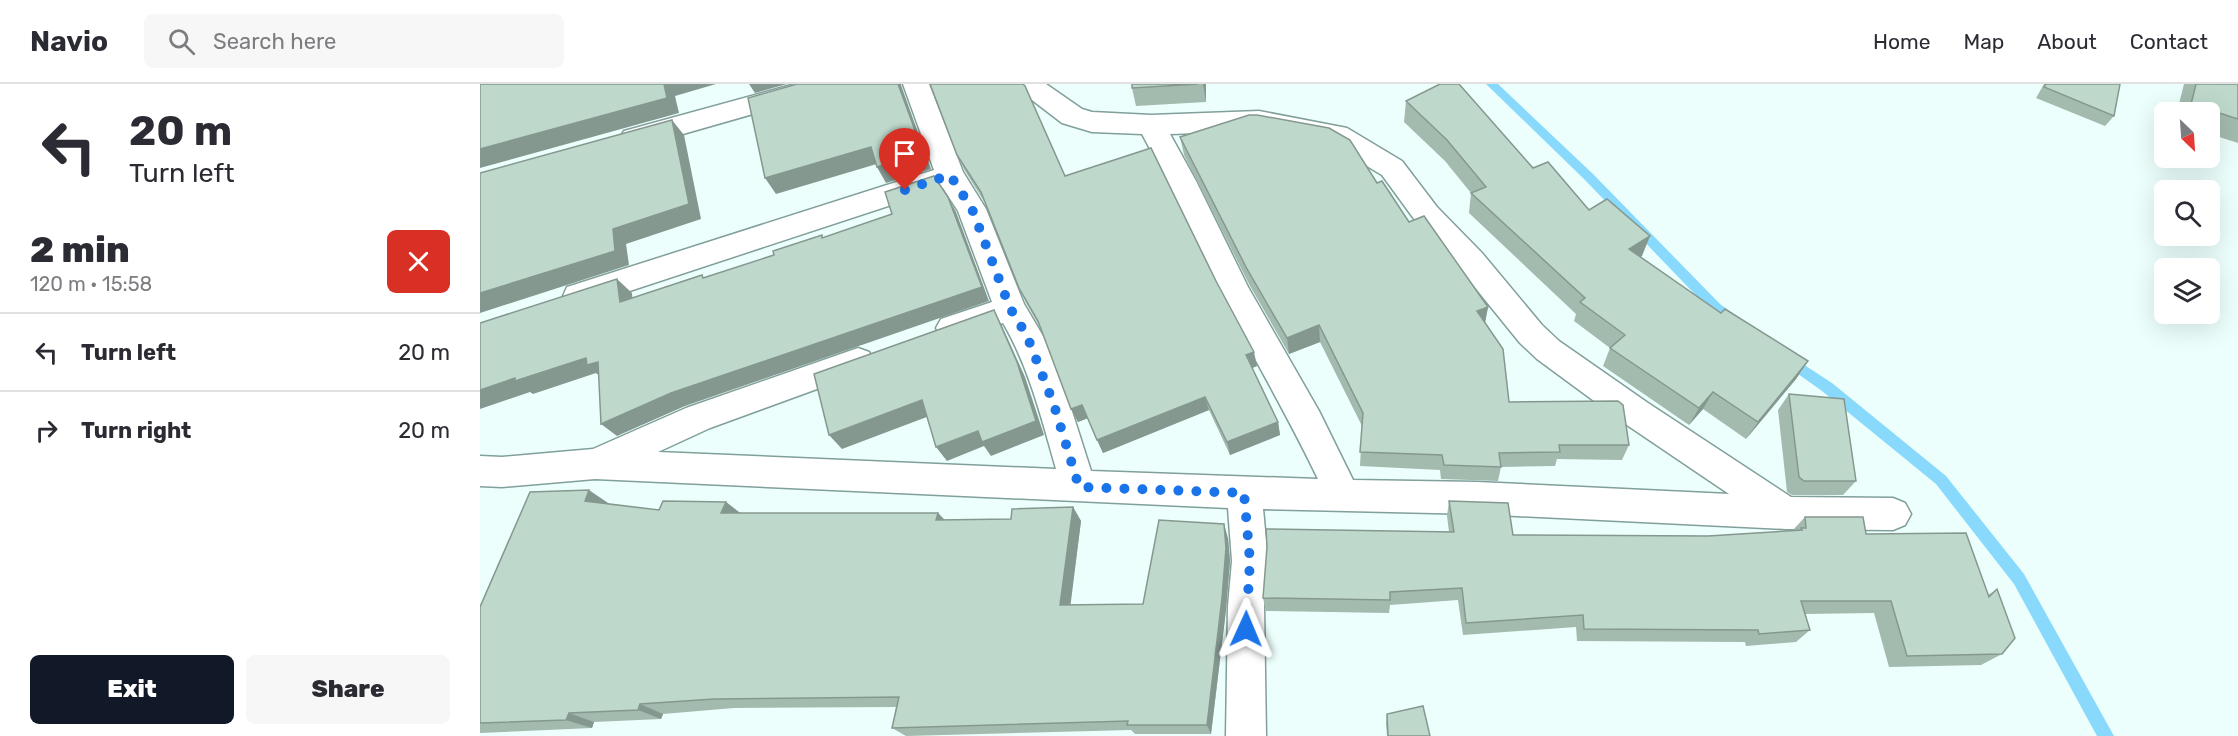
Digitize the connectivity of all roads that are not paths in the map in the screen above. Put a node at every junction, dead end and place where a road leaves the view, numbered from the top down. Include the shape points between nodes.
1 (828, 84) edge
2 (916, 84) edge
3 (1028, 84) edge
4 (1151, 125) junction
5 (615, 143) edge
6 (950, 175) junction
7 (547, 306) edge
8 (1010, 308) junction
9 (921, 339) edge
10 (887, 351) edge
11 (596, 464) junction
12 (480, 471) edge
13 (1079, 487) junction
14 (1244, 493) junction
15 (1343, 496) junction
16 (1786, 513) junction
17 (1893, 514) dead end
18 (1246, 736) edge

1 - 5 street
2 - 6 street
3 - 4 street via 1072,116 1092,122
4 - 15 street
4 - 16 street via 1259,120 1337,135 1360,147 1392,168 1427,215 1548,350
6 - 7 street
6 - 8 street via 972,209
8 - 9 street
8 - 13 street via 1027,336 1054,405
10 - 11 street via 698,418
11 - 12 street
11 - 13 street
13 - 14 street
14 - 15 street
14 - 18 street via 1250,561
15 - 16 street via 1477,498
16 - 17 street

